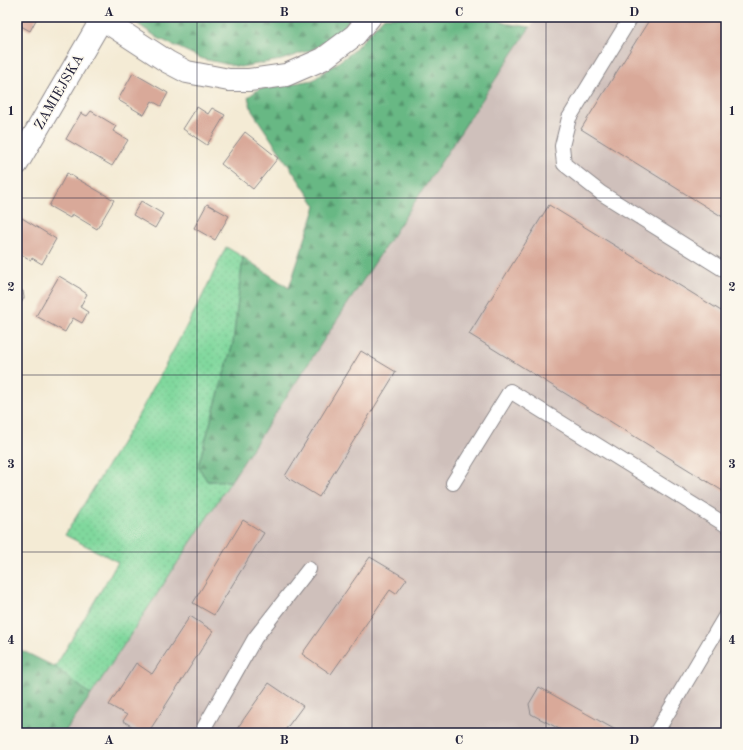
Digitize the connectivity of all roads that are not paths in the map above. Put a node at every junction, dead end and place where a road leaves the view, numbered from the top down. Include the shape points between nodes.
1 (370, 17) edge
2 (631, 17) edge
3 (102, 18) edge
4 (17, 164) edge
5 (726, 271) edge
6 (453, 483) dead end
7 (726, 525) edge
8 (309, 569) dead end
9 (726, 615) edge
10 (201, 733) edge
11 (656, 733) edge

1 - 3 street via 355,35 322,59 286,75 249,80 229,80 187,72
2 - 5 lane via 569,118 562,146 564,164 601,193
3 - 4 street, ZAMIEJSKA
6 - 7 lane via 510,391
8 - 10 lane via 255,638
9 - 11 lane

